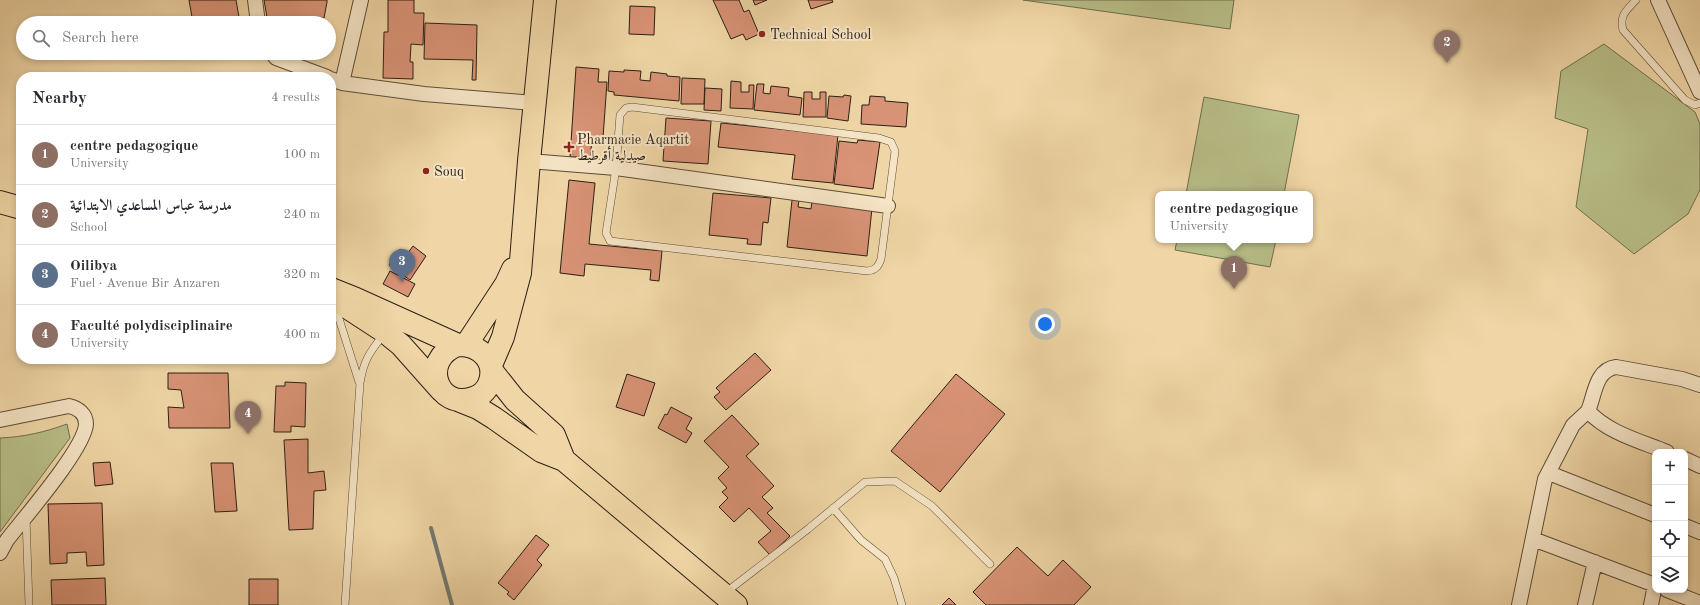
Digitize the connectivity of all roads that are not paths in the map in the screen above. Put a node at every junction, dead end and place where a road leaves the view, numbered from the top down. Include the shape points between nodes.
1 (254, 0) edge
2 (361, 0) edge
3 (545, 0) edge
4 (1636, 0) edge
5 (1658, 0) edge
6 (257, 16) edge
7 (281, 60) edge
8 (314, 72) edge
9 (337, 81) edge
10 (1700, 92) edge
11 (1700, 102) edge
12 (534, 103) junction
13 (529, 161) junction
14 (616, 168) junction
15 (0, 202) edge
16 (888, 206) junction
17 (16, 207) edge
18 (522, 250) junction
19 (336, 296) edge
20 (336, 299) edge
21 (336, 308) edge
22 (385, 332) junction
23 (462, 345) junction
24 (491, 368) junction
25 (360, 383) junction
26 (1700, 385) edge
27 (450, 395) junction
28 (1588, 412) junction
29 (0, 420) edge
30 (1660, 449) edge
31 (564, 460) junction
32 (1688, 460) edge
33 (1700, 466) edge
34 (1548, 475) junction
35 (833, 508) junction
36 (1652, 514) edge
37 (26, 516) junction
38 (1688, 527) edge
39 (1700, 532) edge
40 (1533, 539) junction
41 (0, 553) edge
42 (1595, 562) junction
43 (990, 564) dead end
44 (1652, 584) edge
45 (1653, 593) edge
46 (1675, 593) edge
47 (730, 600) edge
48 (1700, 603) edge
49 (29, 605) edge
50 (345, 605) edge
51 (902, 605) edge
52 (1519, 605) edge
53 (1585, 605) edge
54 (1651, 605) edge

1 - 6 street
2 - 9 street
3 - 12 main road
4 - 11 lane via 1623,14 1623,30 1685,100 1695,105
5 - 10 street
7 - 8 street
9 - 12 street via 424,94
12 - 13 main road
13 - 14 street
13 - 18 main road
14 - 16 street
14 - 16 lane via 620,115 626,108 879,138 891,142 895,151
14 - 16 lane via 606,233 608,239 613,242 874,270 878,268 881,259
15 - 17 main road
18 - 23 main road via 506,284
18 - 24 main road via 520,273 513,301
19 - 23 main road via 356,299
20 - 22 main road
21 - 25 lane
22 - 25 lane via 366,358
22 - 27 main road
23 - 24 main road via 482,351
23 - 27 main road via 450,348 439,359 437,383
24 - 27 main road via 489,383 482,394 471,399
24 - 31 main road via 514,400 554,435
25 - 50 lane
26 - 28 street via 1682,379 1610,368 1602,373
27 - 31 main road via 478,408 541,451
28 - 30 street via 1605,427
28 - 34 street via 1572,425
29 - 37 street via 69,406 81,412 86,424 82,439
31 - 47 main road
32 - 33 street
34 - 36 street via 1554,475
34 - 40 street via 1545,479
35 - 43 lane via 865,482 895,481 932,506
35 - 47 lane
35 - 51 lane via 861,540 885,559
37 - 41 street
37 - 49 lane
38 - 39 street
40 - 42 street
40 - 52 street
42 - 44 street
42 - 53 street
45 - 54 street
46 - 48 street

